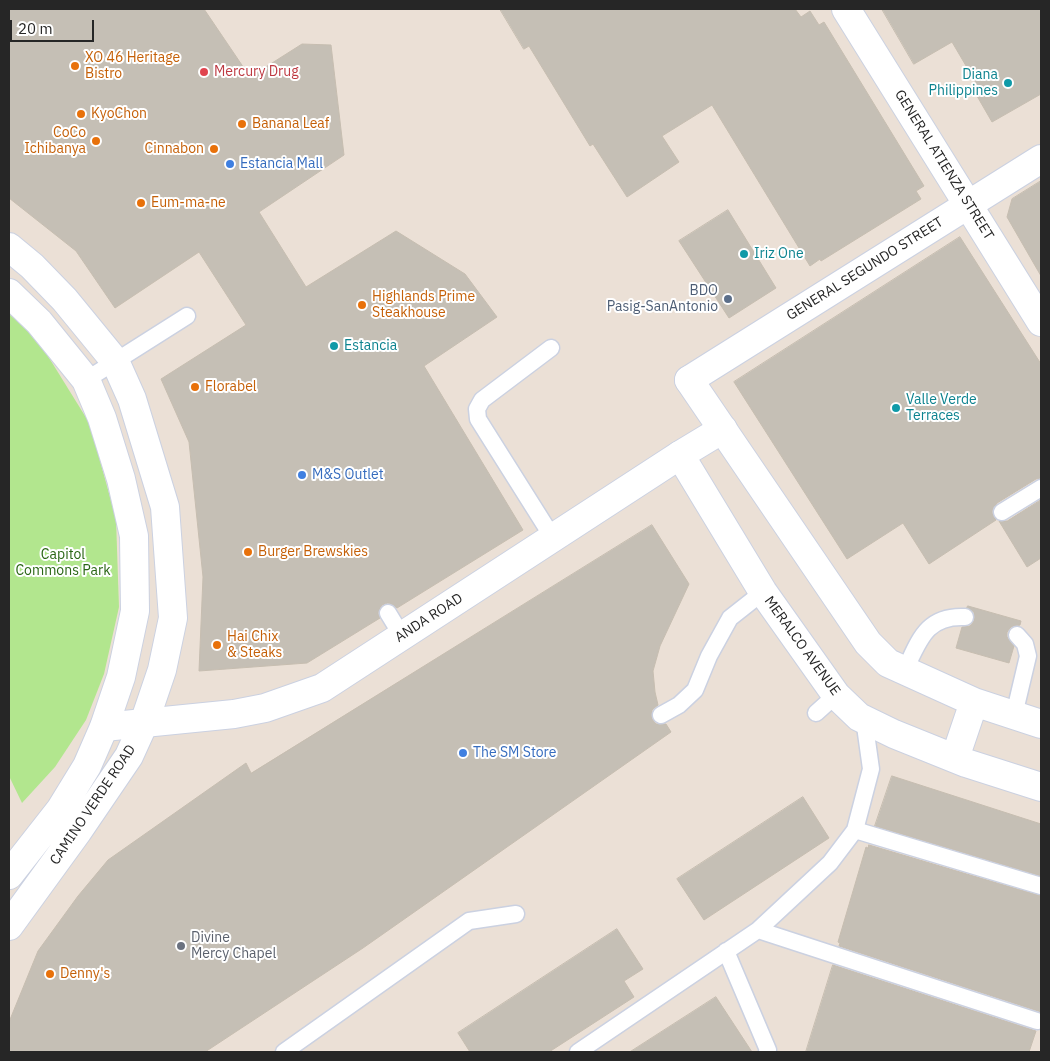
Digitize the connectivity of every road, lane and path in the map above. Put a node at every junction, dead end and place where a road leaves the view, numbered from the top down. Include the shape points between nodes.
1 (846, 9) edge
2 (1041, 158) edge
3 (968, 204) junction
4 (9, 247) edge
5 (9, 293) edge
6 (187, 316) dead end
7 (1041, 322) edge
8 (551, 348) dead end
9 (114, 361) junction
10 (86, 380) junction
11 (723, 429) junction
12 (680, 455) junction
13 (1041, 488) edge
14 (1002, 512) dead end
15 (553, 538) junction
16 (763, 592) junction
17 (388, 613) dead end
18 (964, 616) dead end
19 (1017, 635) dead end
20 (402, 636) junction
21 (905, 670) junction
22 (836, 695) junction
23 (974, 702) junction
24 (816, 713) dead end
25 (661, 715) dead end
26 (1014, 715) junction
27 (864, 719) junction
28 (144, 723) junction
29 (1041, 724) edge
30 (104, 727) junction
31 (955, 758) junction
32 (1041, 787) edge
33 (855, 830) junction
34 (9, 875) edge
35 (1041, 886) edge
36 (516, 914) dead end
37 (9, 926) edge
38 (758, 930) junction
39 (726, 951) junction
40 (1036, 1021) dead end
41 (769, 1051) edge
42 (284, 1052) edge
43 (578, 1052) edge

1 - 3 street, GENERAL ATIENZA STREET
2 - 3 street, GENERAL SEGUNDO STREET
3 - 7 street, GENERAL ATIENZA STREET
3 - 11 street, GENERAL SEGUNDO STREET via 689,380
4 - 9 street, CAMINO VERDE ROAD via 65,300
5 - 10 street, CAMINO VERDE ROAD via 40,322
6 - 9 lane
8 - 15 lane via 482,400 477,409 478,419
9 - 10 lane
9 - 28 street, CAMINO VERDE ROAD via 132,399 165,516 173,618 162,670
10 - 30 street, CAMINO VERDE ROAD via 121,479 134,536 135,611 122,677
11 - 12 street, ANDA ROAD
11 - 21 street via 868,643 888,663
12 - 15 street, ANDA ROAD
12 - 16 street, MERALCO AVENUE
13 - 14 lane
15 - 20 street, ANDA ROAD
16 - 22 street, MERALCO AVENUE
16 - 25 lane via 730,618 708,656 695,690 679,705
17 - 20 lane
18 - 21 lane via 945,618 922,634
19 - 26 lane via 1025,644 1028,656
20 - 28 street, ANDA ROAD via 322,688 265,708
21 - 23 street
22 - 24 lane
22 - 27 street, MERALCO AVENUE
23 - 26 street
23 - 31 street
26 - 29 street
27 - 31 street, MERALCO AVENUE
27 - 33 lane via 871,769
28 - 30 street, ANDA ROAD
28 - 37 street, CAMINO VERDE ROAD via 124,764
30 - 34 street, CAMINO VERDE ROAD via 87,766 60,810
31 - 32 street, MERALCO AVENUE
33 - 35 lane
33 - 38 lane via 830,863
36 - 42 lane via 470,921
38 - 39 lane
38 - 40 lane
39 - 41 lane
39 - 43 lane

